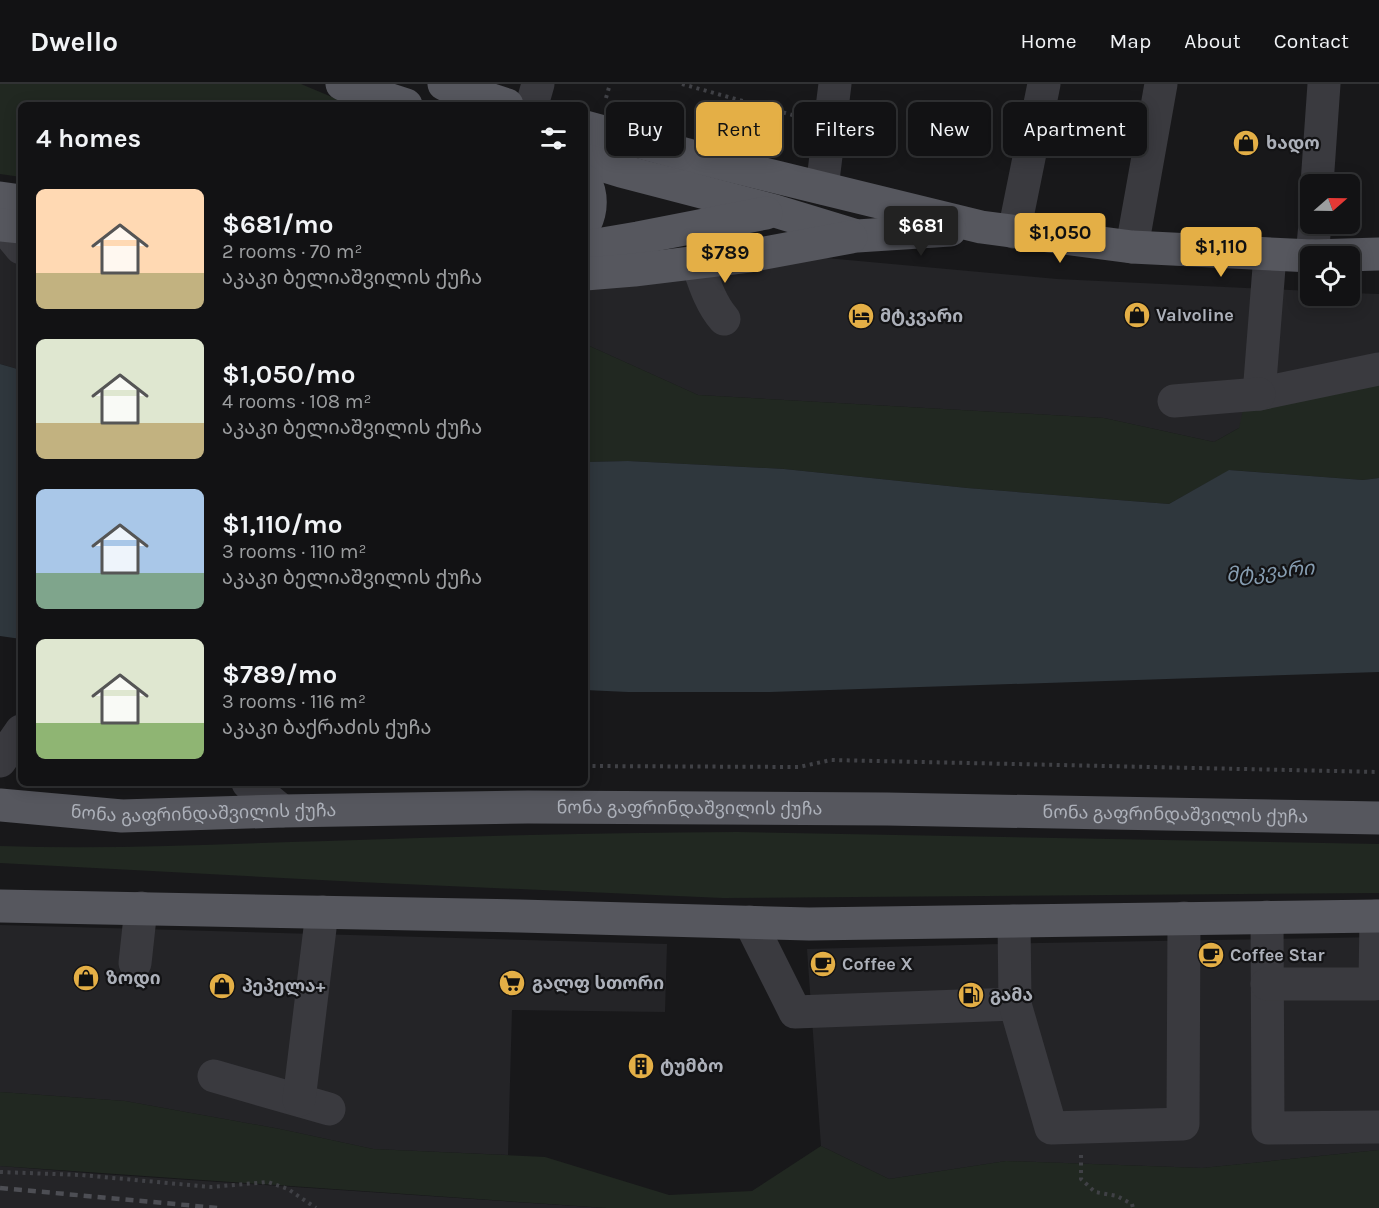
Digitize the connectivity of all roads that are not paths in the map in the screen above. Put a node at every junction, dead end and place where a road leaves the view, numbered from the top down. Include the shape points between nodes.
1 (342, 84) edge
2 (444, 84) edge
3 (538, 84) edge
4 (835, 84) edge
5 (1044, 84) edge
6 (1161, 84) edge
7 (1324, 84) edge
8 (397, 102) edge
9 (498, 102) edge
10 (533, 102) edge
11 (588, 128) edge
12 (588, 161) edge
13 (1318, 174) edge
14 (588, 186) edge
15 (828, 190) junction
16 (775, 211) junction
17 (588, 214) edge
18 (981, 227) junction
19 (1014, 232) junction
20 (857, 236) junction
21 (588, 246) edge
22 (1132, 248) junction
23 (1379, 254) edge
24 (1270, 255) junction
25 (1360, 255) edge
26 (1300, 256) edge
27 (697, 262) junction
28 (588, 274) edge
29 (724, 319) dead end
30 (1379, 369) edge
31 (1259, 394) junction
32 (1174, 401) dead end
33 (18, 735) edge
34 (0, 761) edge
35 (252, 786) edge
36 (0, 805) edge
37 (282, 811) junction
38 (1379, 818) edge
39 (0, 906) edge
40 (141, 908) junction
41 (322, 912) junction
42 (1377, 916) edge
43 (1267, 917) junction
44 (1184, 918) junction
45 (1014, 921) junction
46 (750, 922) junction
47 (135, 963) dead end
48 (1267, 984) junction
49 (1015, 1004) junction
50 (214, 1076) dead end
51 (1379, 1127) edge

1 - 8 main road
2 - 9 main road
3 - 10 lane
4 - 15 lane
5 - 19 lane
6 - 22 lane
7 - 13 lane
11 - 15 main road
12 - 16 main road
14 - 17 main road
15 - 16 main road
15 - 18 main road
16 - 20 main road
16 - 21 main road
18 - 19 main road
18 - 20 main road
19 - 22 main road
20 - 27 main road
22 - 24 main road
23 - 25 main road
24 - 26 main road
24 - 31 lane
27 - 28 main road
27 - 29 lane via 708,294
30 - 31 lane
31 - 32 lane
33 - 34 lane
35 - 37 lane
36 - 37 main road, ნონა გაფრინდაშვილის ქუჩა via 122,816
37 - 38 main road, ნონა გაფრინდაშვილის ქუჩა via 528,807
39 - 40 main road
40 - 41 main road
40 - 47 lane
41 - 46 main road
41 - 50 lane via 314,1105
42 - 43 main road
42 - 48 lane via 1375,984
43 - 44 main road
43 - 48 lane
44 - 45 main road
44 - 49 lane via 1183,1124 1051,1128
45 - 46 main road
45 - 49 lane
46 - 49 lane via 795,1012
48 - 51 lane via 1268,1128

